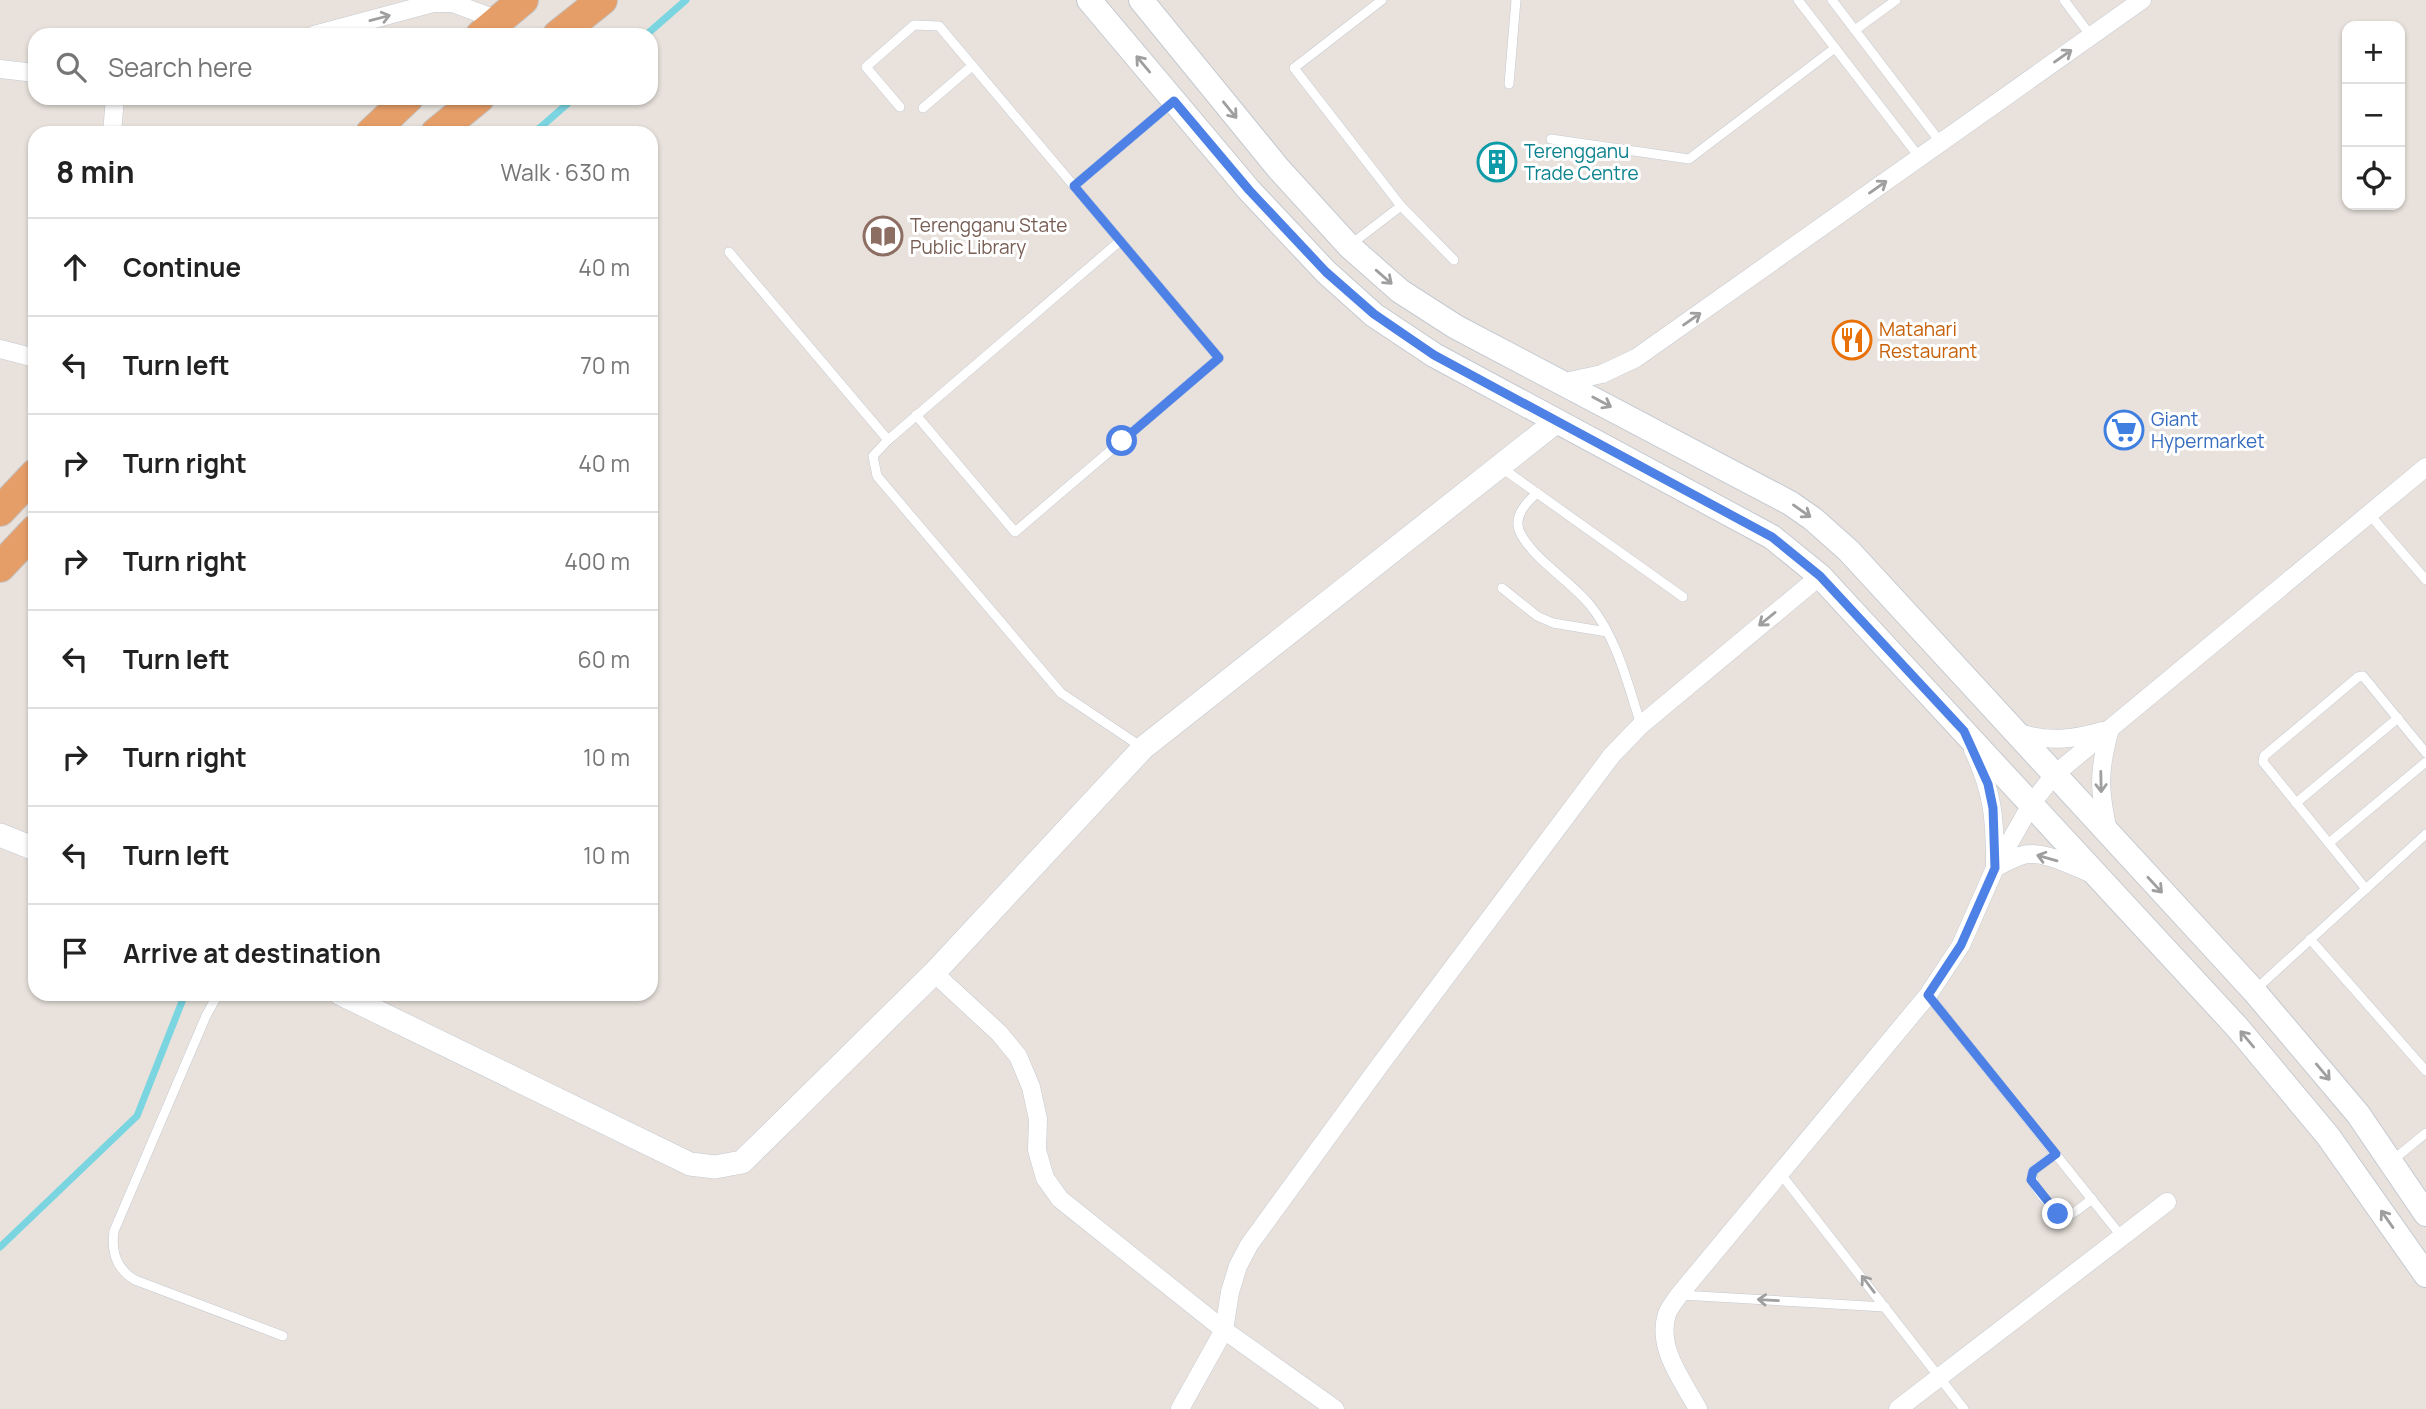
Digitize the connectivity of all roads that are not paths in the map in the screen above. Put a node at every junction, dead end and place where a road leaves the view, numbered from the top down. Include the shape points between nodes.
1 (523, 0) edge
2 (602, 0) edge
3 (1089, 0) edge
4 (1140, 0) edge
5 (1382, 0) edge
6 (1516, 0) edge
7 (1798, 0) edge
8 (1832, 0) edge
9 (1896, 0) edge
10 (2064, 0) edge
11 (2142, 0) edge
12 (489, 27) edge
13 (341, 28) edge
14 (567, 28) edge
15 (1855, 30) junction
16 (2091, 36) junction
17 (1835, 48) junction
18 (972, 66) junction
19 (0, 69) edge
20 (28, 72) edge
21 (1509, 84) dead end
22 (1174, 101) junction
23 (114, 105) edge
24 (401, 105) edge
25 (470, 105) edge
26 (900, 107) dead end
27 (922, 108) dead end
28 (113, 126) edge
29 (378, 126) edge
30 (445, 126) edge
31 (1551, 139) dead end
32 (1941, 142) junction
33 (1920, 158) junction
34 (1074, 186) junction
35 (1401, 206) junction
36 (1121, 241) junction
37 (1349, 246) junction
38 (729, 252) dead end
39 (1454, 260) dead end
40 (0, 349) edge
41 (28, 356) edge
42 (1565, 382) junction
43 (916, 415) junction
44 (1557, 421) junction
45 (888, 440) junction
46 (1500, 466) junction
47 (2426, 467) edge
48 (28, 481) edge
49 (1537, 493) junction
50 (0, 511) edge
51 (2370, 514) junction
52 (28, 537) edge
53 (0, 567) edge
54 (1820, 576) junction
55 (2426, 580) edge
56 (1502, 588) dead end
57 (1683, 597) dead end
58 (1607, 632) junction
59 (2398, 718) junction
60 (1641, 725) junction
61 (2110, 729) junction
62 (1964, 731) junction
63 (2014, 732) junction
64 (1143, 748) junction
65 (2426, 752) edge
66 (2426, 762) edge
67 (2054, 775) junction
68 (2032, 803) junction
69 (2296, 803) junction
70 (2426, 834) edge
71 (0, 835) edge
72 (2108, 835) junction
73 (2329, 843) junction
74 (28, 846) edge
75 (1995, 868) junction
76 (2099, 876) junction
77 (2366, 889) junction
78 (2310, 939) junction
79 (934, 973) junction
80 (2254, 992) junction
81 (1928, 995) junction
82 (214, 1001) edge
83 (355, 1001) edge
84 (2426, 1071) edge
85 (2426, 1133) edge
86 (2056, 1154) junction
87 (2392, 1162) junction
88 (1780, 1173) junction
89 (2092, 1199) junction
90 (2167, 1202) dead end
91 (2426, 1214) edge
92 (2122, 1237) junction
93 (2426, 1275) edge
94 (1679, 1295) junction
95 (1885, 1307) junction
96 (1224, 1330) junction
97 (283, 1336) dead end
98 (1939, 1377) junction
99 (1180, 1409) edge
100 (1335, 1409) edge
101 (1698, 1409) edge
102 (1898, 1409) edge
103 (1964, 1409) edge

1 - 12 highway
2 - 14 highway
22 -> 3 main road
4 -> 37 main road via 1278,168
5 - 35 lane via 1294,68
6 - 21 lane
7 - 17 lane
8 - 15 lane
9 - 15 lane
10 - 16 lane
11 - 16 street
13 -> 12 street via 453,3
15 - 32 lane
32 -> 16 street
17 - 31 lane via 1689,159
17 - 33 lane
18 - 26 lane via 939,26 915,25 866,67
18 - 27 lane
18 - 34 lane
19 - 20 street
22 - 34 lane
22 - 44 main road via 1249,190 1326,272 1374,314 1434,355
23 - 28 street
24 - 29 highway
25 - 30 highway
32 - 33 street
42 -> 33 street via 1602,374 1636,358
34 - 36 lane
35 - 37 lane
35 - 39 lane
36 - 43 lane
36 - 43 lane via 1219,358 1025,524 1015,532
37 -> 42 main road via 1400,291 1456,327
38 - 45 lane
40 - 41 street
42 -> 63 main road via 1814,519 1849,551
43 - 45 lane
44 - 46 street
44 - 54 main road via 1772,537
45 - 64 lane via 873,456 877,476 1061,694
46 - 49 lane
46 - 64 street
47 - 51 street
48 - 50 highway
49 - 57 lane
49 - 58 lane via 1518,519 1519,530 1536,553 1591,605
51 - 55 lane
51 - 61 street
52 - 53 highway
54 -> 60 street
54 - 62 main road
56 - 58 lane via 1553,624
58 - 60 lane
59 - 65 lane
59 - 69 lane
59 - 69 lane via 2363,676 2347,685 2264,756 2263,762
60 - 96 street via 1612,755 1249,1245 1230,1292
61 - 63 street via 2043,740
61 - 67 street
61 -> 72 street via 2100,776
62 - 68 main road
62 - 75 street via 1988,784
63 - 67 main road
64 - 79 street
66 - 73 lane
67 - 68 street
67 - 72 main road
68 - 75 street
68 - 76 main road
69 - 73 lane
70 - 77 lane
71 - 74 street
72 -> 80 main road
73 - 77 lane
76 -> 75 street via 2031,854
75 - 81 street via 1961,945
93 -> 76 main road via 2328,1136 2237,1027
77 - 78 lane
78 - 80 lane
78 - 84 lane
79 - 83 street via 742,1162 715,1167 690,1164
79 - 96 street via 1018,1056 1031,1087 1038,1119 1037,1150 1045,1178 1060,1199
80 -> 87 main road via 2358,1114
81 - 86 lane
81 - 88 street
82 - 97 lane via 114,1231 112,1245 123,1273 135,1280
85 - 87 lane
86 - 89 lane
86 - 89 lane via 2033,1171 2034,1185 2063,1216
87 - 91 main road
88 - 94 street
95 -> 88 lane
89 - 92 lane
90 - 92 street
92 - 98 street
95 -> 94 lane
94 - 101 street via 1667,1313 1667,1352
95 - 98 lane
96 - 99 street
96 - 100 street
98 - 102 street
98 - 103 lane

